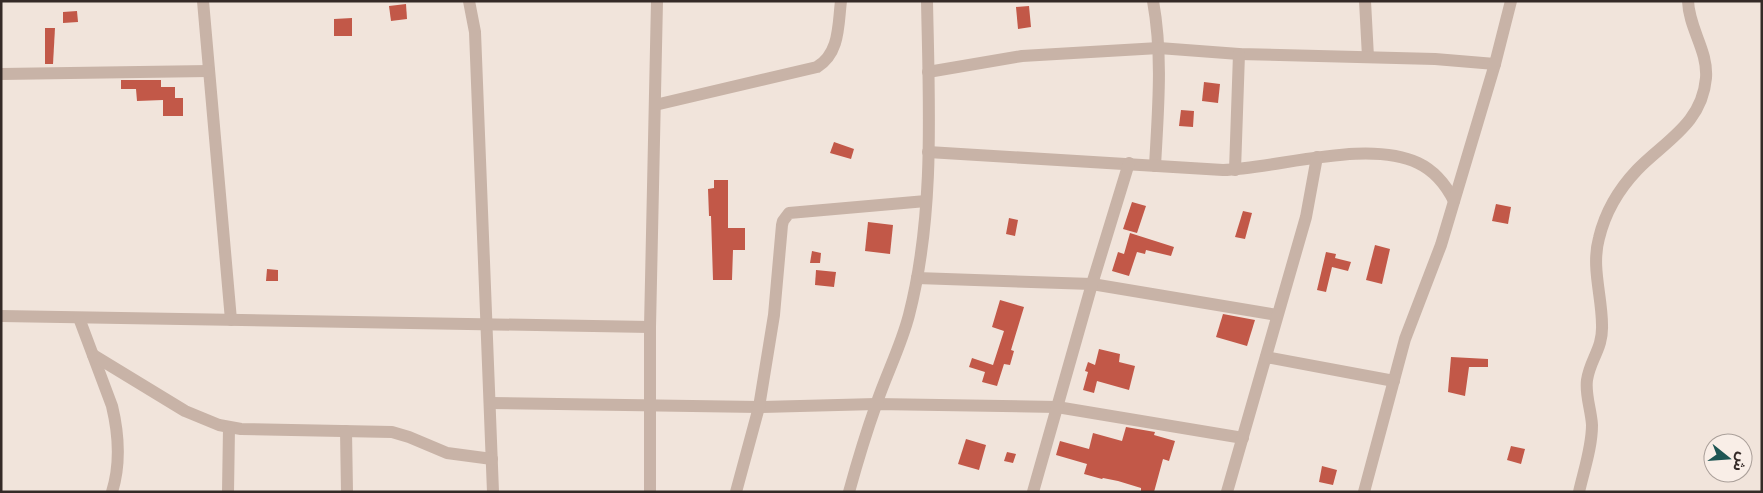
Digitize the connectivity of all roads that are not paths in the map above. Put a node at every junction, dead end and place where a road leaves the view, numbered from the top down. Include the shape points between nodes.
1 (203, 1) edge
2 (469, 1) edge
3 (657, 1) edge
4 (841, 1) edge
5 (927, 1) edge
6 (1153, 1) edge
7 (1365, 1) edge
8 (1511, 1) edge
9 (1688, 1) edge
10 (1159, 48) junction
11 (1239, 54) junction
12 (1368, 57) junction
13 (1495, 64) junction
14 (209, 72) junction
15 (928, 72) junction
16 (1, 74) edge
17 (655, 105) junction
18 (928, 152) junction
19 (1317, 157) junction
20 (1129, 163) junction
21 (1155, 166) junction
22 (1235, 170) junction
23 (926, 201) junction
24 (1454, 201) junction
25 (917, 278) junction
26 (1092, 284) junction
27 (1277, 315) junction
28 (1, 316) edge
29 (79, 318) junction
30 (231, 320) junction
31 (487, 324) junction
32 (650, 326) junction
33 (93, 355) junction
34 (1266, 357) junction
35 (1394, 381) junction
36 (490, 403) junction
37 (876, 404) junction
38 (651, 406) junction
39 (1056, 406) junction
40 (759, 407) junction
41 (229, 428) junction
42 (346, 431) junction
43 (1243, 438) junction
44 (492, 458) junction
45 (112, 492) edge
46 (228, 492) edge
47 (347, 492) edge
48 (493, 492) edge
49 (650, 492) edge
50 (736, 492) edge
51 (849, 492) edge
52 (1032, 492) edge
53 (1227, 492) edge
54 (1364, 492) edge
55 (1579, 492) edge

1 - 14 street
2 - 31 street via 475,32
3 - 17 street
4 - 17 street via 834,49 817,67
5 - 15 street
6 - 10 street
7 - 12 street
8 - 13 street
9 - 55 street via 1690,20 1706,67 1702,98 1678,134 1638,169 1620,191 1608,214 1595,255 1602,334 1598,354 1587,378 1591,434
10 - 11 street
10 - 15 street via 1022,56
10 - 21 street
11 - 12 street
11 - 22 street
12 - 13 street
13 - 24 street
14 - 16 street
14 - 30 street
15 - 18 street
17 - 32 street
18 - 20 street
18 - 23 street
19 - 22 street
19 - 24 street via 1372,154 1410,160 1437,176
19 - 27 street via 1306,217
20 - 21 street
20 - 26 street
21 - 22 street
23 - 25 street
23 - 40 street via 786,216 782,225 774,315
24 - 35 street via 1442,245 1405,339
25 - 26 street
25 - 37 street via 899,348
26 - 27 street
26 - 39 street
27 - 34 street
28 - 29 street
29 - 30 street
29 - 33 street
30 - 31 street
31 - 32 street
31 - 36 street
32 - 38 street
33 - 41 street via 185,411
33 - 45 street via 112,406 118,433 118,461
34 - 35 street
34 - 43 street
35 - 54 street
36 - 38 street
36 - 44 street
37 - 39 street
37 - 40 street
37 - 51 street
38 - 40 street
38 - 49 street
39 - 43 street
39 - 52 street
40 - 50 street
41 - 42 street
41 - 46 street
42 - 44 street via 392,432 447,453
42 - 47 street
43 - 53 street
44 - 48 street

